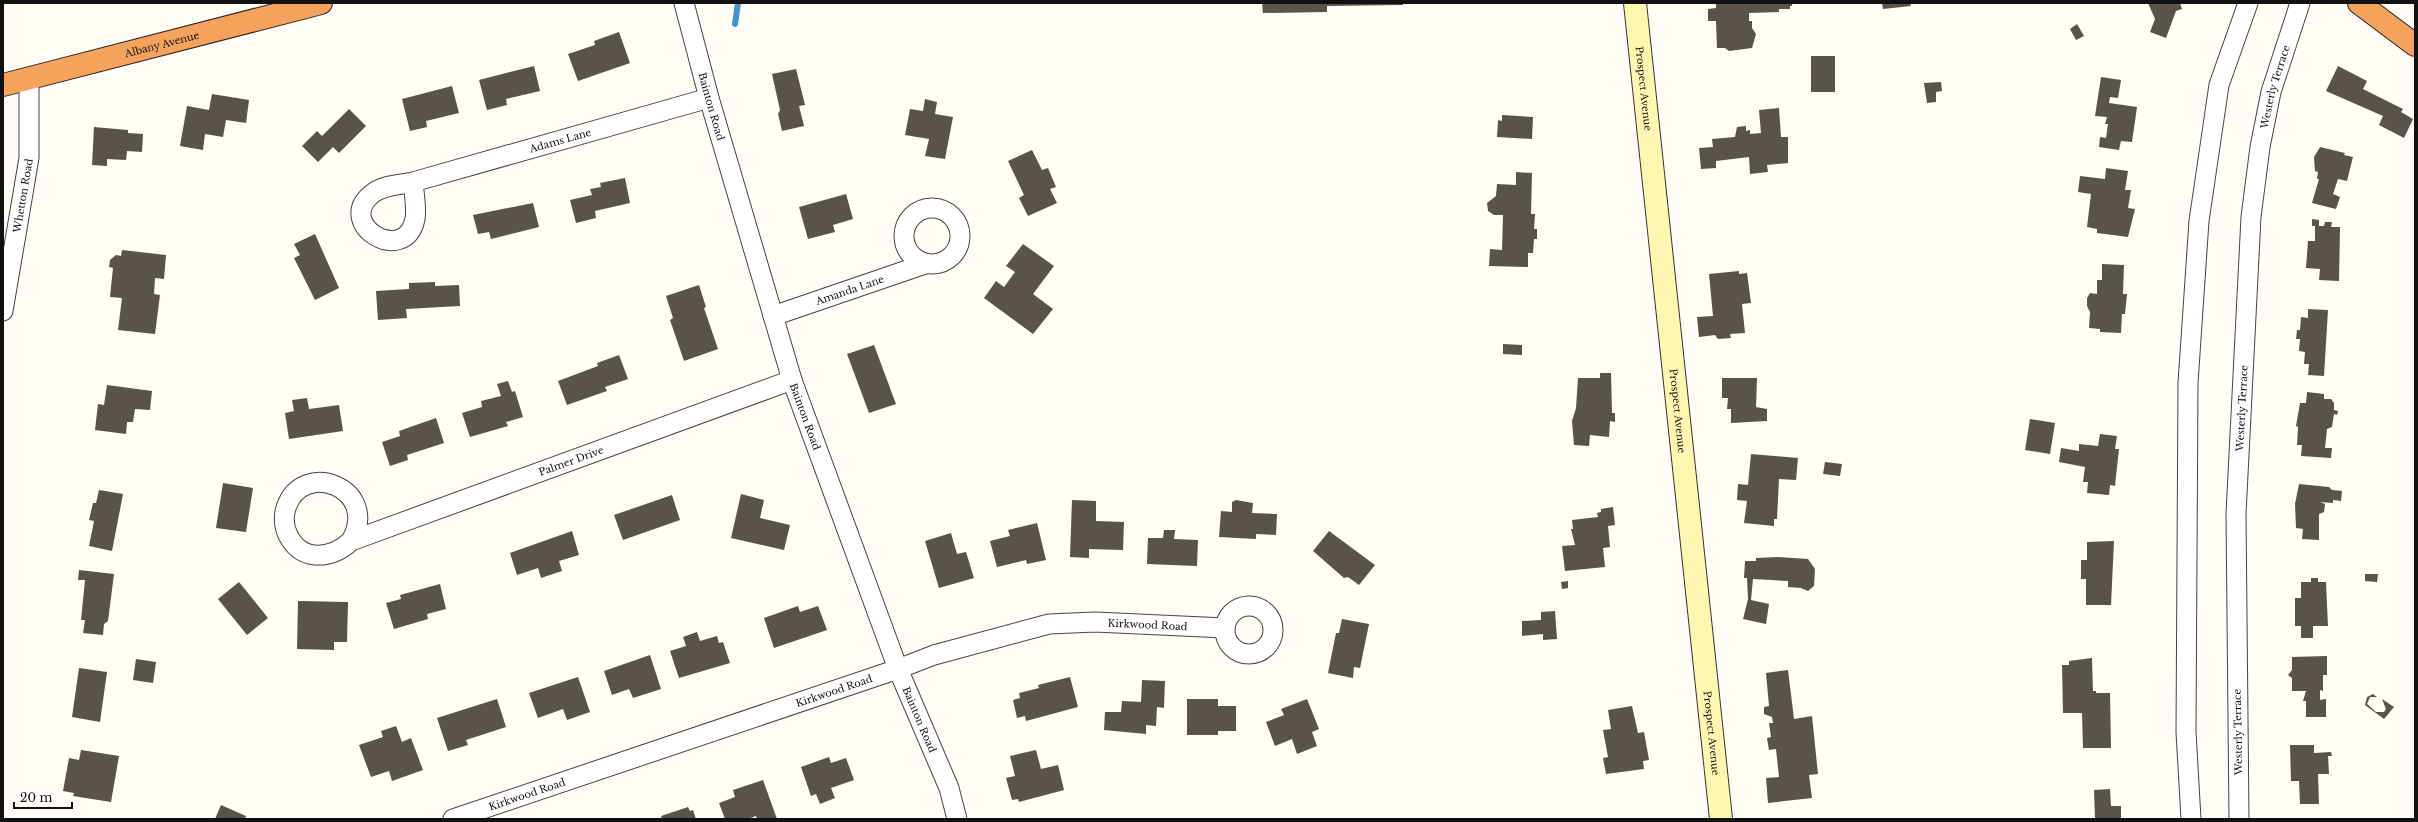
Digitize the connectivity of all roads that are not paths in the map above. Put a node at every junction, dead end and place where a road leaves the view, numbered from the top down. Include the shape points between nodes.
1 (321, 3) edge
2 (684, 3) edge
3 (1635, 3) edge
4 (2248, 3) edge
5 (2300, 3) edge
6 (2359, 3) edge
7 (289, 7) edge
8 (2415, 45) edge
9 (29, 78) junction
10 (3, 85) edge
11 (709, 98) junction
12 (413, 182) dead end
13 (925, 264) dead end
14 (3, 311) edge
15 (773, 316) junction
16 (792, 380) junction
17 (351, 541) dead end
18 (1225, 628) dead end
19 (898, 669) junction
20 (453, 819) edge
21 (957, 819) edge
22 (1721, 819) edge
23 (2191, 819) edge
24 (2239, 819) edge

1 - 7 highway, Albany Avenue
2 - 11 street, Bainton Road
3 - 22 main road, Prospect Avenue
4 - 23 street via 2219,85 2199,229 2188,383 2186,732
5 - 24 street, Westerly Terrace via 2271,92 2260,147 2251,217 2236,514
6 - 8 highway
7 - 9 highway, Albany Avenue
9 - 10 highway, Albany Avenue
9 - 14 street, Whetton Road via 29,158
11 - 12 street, Adams Lane
11 - 15 street, Bainton Road
13 - 15 street, Amanda Lane
15 - 16 street, Bainton Road
16 - 17 street, Palmer Drive
16 - 19 street, Bainton Road
18 - 19 street, Kirkwood Road via 1095,622 1048,624 942,652
19 - 20 street, Kirkwood Road
19 - 21 street, Bainton Road via 950,788

